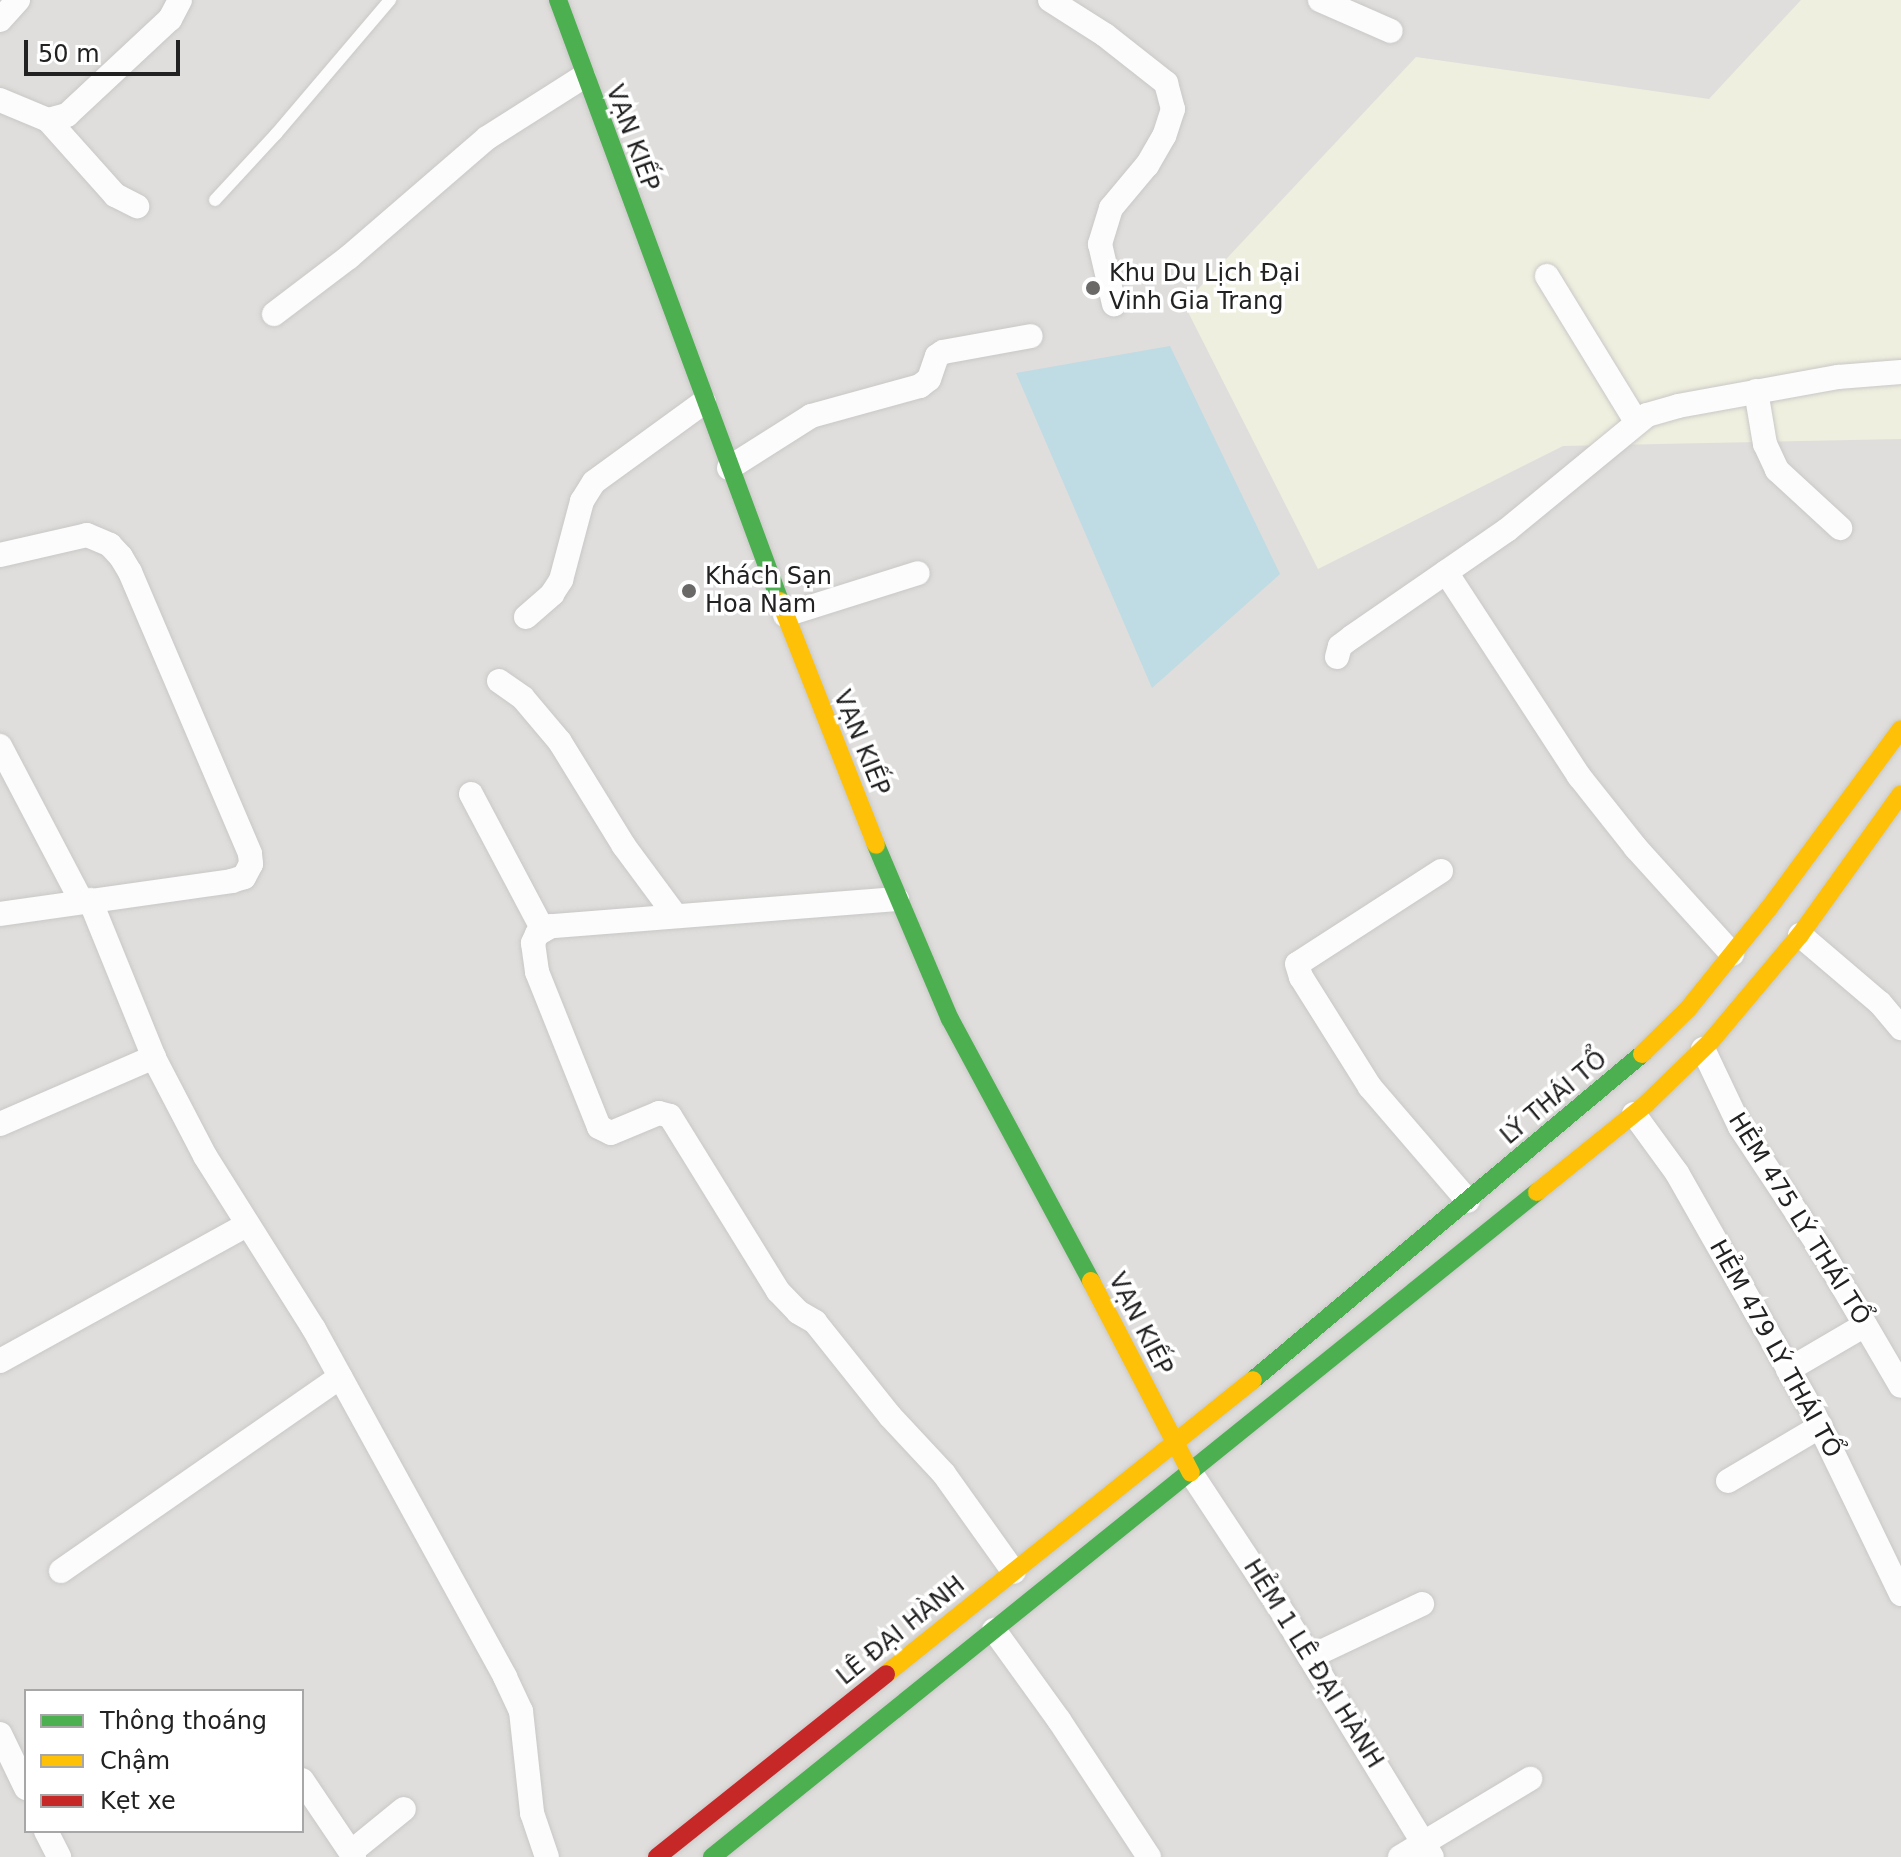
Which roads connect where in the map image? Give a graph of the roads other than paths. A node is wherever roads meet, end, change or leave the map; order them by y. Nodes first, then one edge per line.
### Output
1 (18, 0) edge
2 (180, 0) edge
3 (390, 0) edge
4 (558, 0) edge
5 (1050, 0) edge
6 (1320, 0) edge
7 (0, 20) edge
8 (1391, 31) dead end
9 (583, 77) junction
10 (0, 100) edge
11 (48, 120) junction
12 (215, 200) dead end
13 (137, 206) dead end
14 (1547, 276) dead end
15 (1114, 304) dead end
16 (274, 314) dead end
17 (1031, 336) dead end
18 (1901, 372) edge
19 (1756, 391) junction
20 (704, 402) junction
21 (1636, 421) junction
22 (729, 468) junction
23 (1840, 528) dead end
24 (0, 555) edge
25 (1446, 572) junction
26 (918, 573) dead end
27 (785, 615) junction
28 (526, 617) dead end
29 (1337, 657) dead end
30 (499, 681) dead end
31 (1901, 729) edge
32 (0, 746) edge
33 (471, 794) dead end
34 (1901, 794) edge
35 (1441, 871) dead end
36 (897, 899) junction
37 (85, 900) junction
38 (0, 914) edge
39 (675, 915) junction
40 (543, 930) junction
41 (1800, 935) junction
42 (1732, 954) junction
43 (1901, 1028) edge
44 (1703, 1049) junction
45 (154, 1057) junction
46 (1634, 1114) junction
47 (0, 1124) edge
48 (1468, 1201) junction
49 (246, 1225) junction
50 (1865, 1325) junction
51 (1892, 1350) edge
52 (0, 1361) edge
53 (1788, 1370) junction
54 (340, 1377) junction
55 (1901, 1386) edge
56 (1821, 1426) junction
57 (1175, 1443) junction
58 (1191, 1473) junction
59 (1728, 1481) dead end
60 (61, 1571) dead end
61 (1014, 1572) junction
62 (1901, 1594) edge
63 (1422, 1604) dead end
64 (994, 1630) junction
65 (1310, 1657) junction
66 (0, 1734) edge
67 (1530, 1779) dead end
68 (304, 1783) edge
69 (24, 1784) edge
70 (404, 1809) dead end
71 (47, 1833) edge
72 (1428, 1849) edge
73 (352, 1854) edge
74 (59, 1857) edge
75 (547, 1857) edge
76 (657, 1857) edge
77 (712, 1857) edge
78 (1149, 1857) edge
79 (1400, 1857) edge

1 - 7 street
2 - 11 street
3 - 12 lane
4 - 9 main road, VẠN KIẾP
5 - 15 street
6 - 8 street
9 - 16 street
9 - 20 main road, VẠN KIẾP
10 - 11 street
11 - 13 street
14 - 21 street
17 - 22 street
18 - 19 street
19 - 21 street
19 - 23 street
20 - 22 main road, VẠN KIẾP
20 - 28 street
21 - 25 street
22 - 27 main road, VẠN KIẾP
24 - 37 street
25 - 29 street
25 - 42 street
26 - 27 street
27 - 36 main road, VẠN KIẾP
30 - 39 street
31 - 42 main road, LÝ THÁI TỔ
32 - 37 street
33 - 40 street
34 - 41 main road
35 - 48 street
36 - 39 street
36 - 57 main road, VẠN KIẾP
37 - 38 street
37 - 45 street
39 - 40 street
40 - 61 street
41 - 43 street
41 - 44 main road
42 - 48 main road, LÝ THÁI TỔ
44 - 46 main road
44 - 50 street, HẺM 475 LÝ THÁI TỔ
45 - 47 street
45 - 49 street
46 - 53 street, HẺM 479 LÝ THÁI TỔ
46 - 58 main road
48 - 57 main road, LÝ THÁI TỔ
49 - 52 street
49 - 54 street
50 - 51 street, HẺM 475 LÝ THÁI TỔ
50 - 53 street
51 - 55 street, HẺM 475 LÝ THÁI TỔ
53 - 56 street, HẺM 479 LÝ THÁI TỔ
54 - 60 street
54 - 75 street
56 - 59 street
56 - 62 street, HẺM 479 LÝ THÁI TỔ
57 - 58 main road, VẠN KIẾP
57 - 61 main road, LÊ ĐẠI HÀNH
58 - 64 main road
58 - 65 street, HẺM 1 LÊ ĐẠI HÀNH
61 - 76 main road, LÊ ĐẠI HÀNH
63 - 65 street
64 - 77 main road
64 - 78 street
65 - 72 street, HẺM 1 LÊ ĐẠI HÀNH
66 - 69 street
67 - 72 street
68 - 73 street
70 - 73 street
71 - 74 street
72 - 79 street

